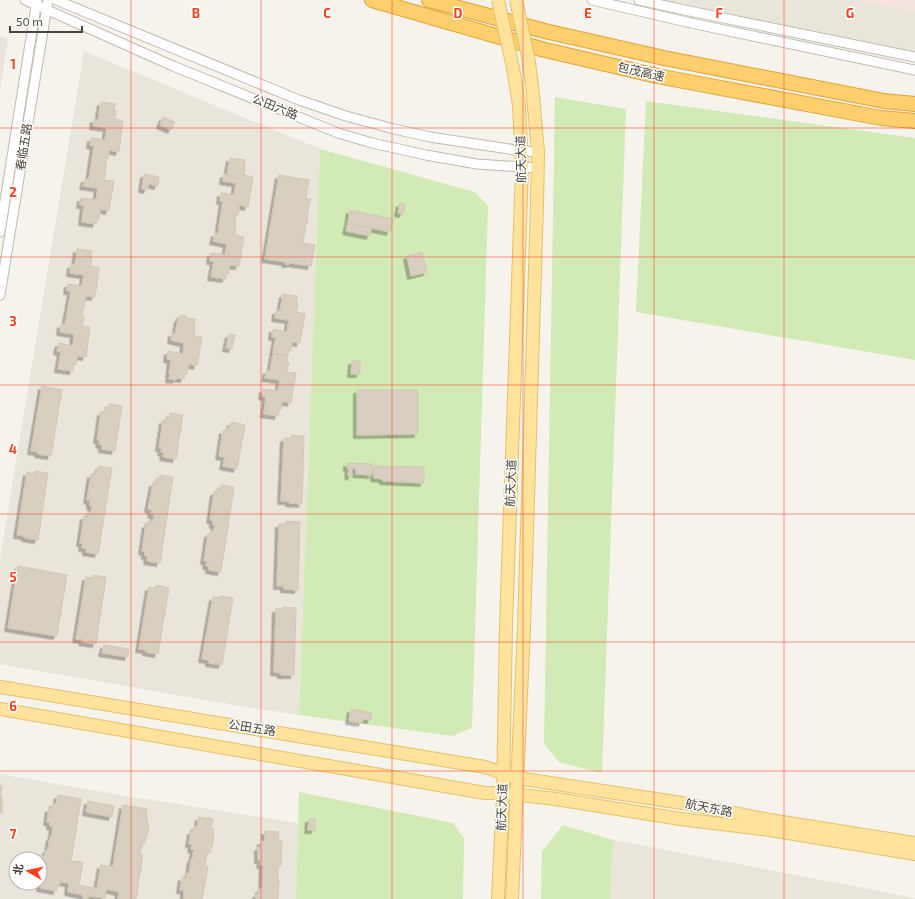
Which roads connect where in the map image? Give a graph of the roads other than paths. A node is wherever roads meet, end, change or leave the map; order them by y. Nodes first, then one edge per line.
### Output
1 (25, 0) edge
2 (48, 0) edge
3 (56, 0) edge
4 (372, 0) edge
5 (429, 0) edge
6 (498, 0) edge
7 (516, 0) edge
8 (592, 0) edge
9 (638, 0) edge
10 (37, 3) edge
11 (46, 10) junction
12 (915, 57) edge
13 (915, 70) edge
14 (915, 104) edge
15 (915, 121) edge
16 (522, 151) junction
17 (538, 152) junction
18 (522, 168) junction
19 (538, 168) junction
20 (0, 232) edge
21 (0, 295) edge
22 (0, 687) edge
23 (0, 710) edge
24 (503, 773) junction
25 (517, 778) junction
26 (503, 793) junction
27 (516, 795) junction
28 (915, 843) edge
29 (915, 854) edge
30 (498, 899) edge
31 (512, 899) edge

1 - 10 street, 公田六路
2 - 11 street, 春临五路
3 - 16 street, 公田六路
4 - 15 highway, 包茂高速
5 - 14 highway, 包茂高速
6 - 16 main road, 航天大道, bridge
7 - 17 main road, 航天大道, bridge
8 - 13 street
9 - 12 street
10 - 11 street, 公田六路
10 - 20 street, 春临五路
11 - 18 street, 公田六路
11 - 21 street, 春临五路
16 - 17 street, 公田六路
16 - 18 main road, 航天大道
17 - 19 main road, 航天大道
18 - 19 street, 公田六路
18 - 24 main road, 航天大道
19 - 25 main road, 航天大道
22 - 24 main road, 公田五路
23 - 26 main road, 公田五路
24 - 25 main road, 航天东路
24 - 26 main road, 航天大道
25 - 27 main road, 航天大道
25 - 28 main road, 航天东路
26 - 27 main road, 航天东路
26 - 30 main road, 航天大道
27 - 29 main road, 航天东路
27 - 31 main road, 航天大道

